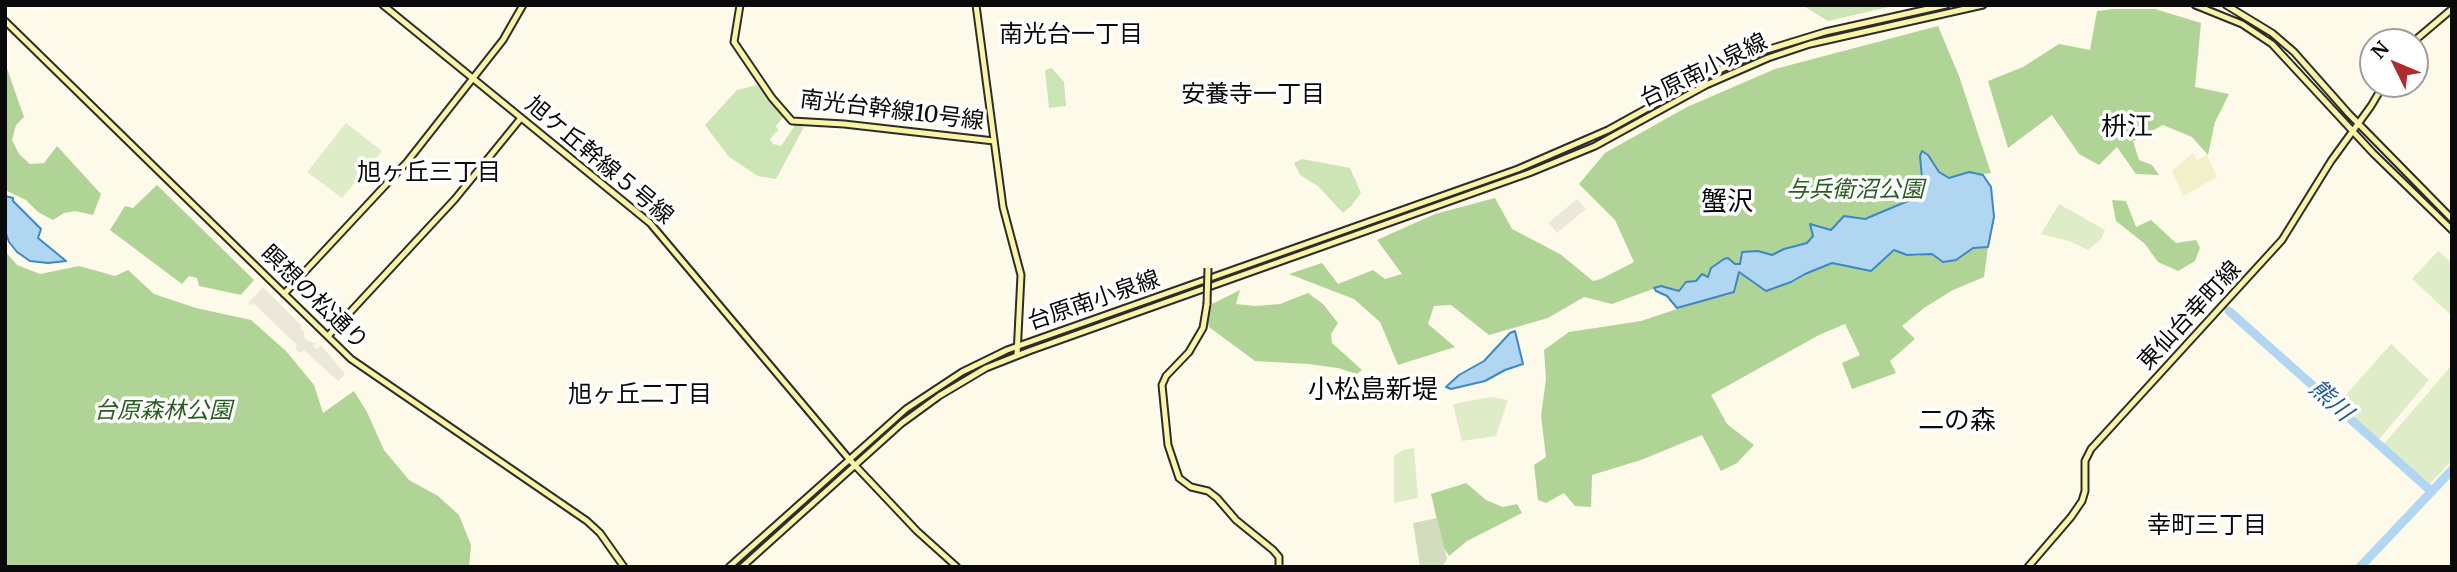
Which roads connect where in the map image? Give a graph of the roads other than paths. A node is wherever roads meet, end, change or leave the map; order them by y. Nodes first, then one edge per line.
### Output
1 (383, 5) edge
2 (523, 5) edge
3 (740, 5) edge
4 (976, 5) edge
5 (1983, 5) edge
6 (2195, 5) edge
7 (2226, 5) edge
8 (1943, 6) edge
9 (2233, 7) edge
10 (2452, 9) edge
11 (2231, 19) junction
12 (5, 21) edge
13 (2429, 28) edge
14 (473, 79) junction
15 (2375, 98) edge
16 (521, 118) junction
17 (2358, 124) junction
18 (2353, 132) junction
19 (994, 141) junction
20 (2452, 219) edge
21 (2451, 227) edge
22 (1208, 268) dead end
23 (284, 293) junction
24 (328, 336) junction
25 (1017, 346) junction
26 (1017, 355) junction
27 (918, 400) junction
28 (923, 407) junction
29 (849, 459) junction
30 (855, 465) junction
31 (624, 567) edge
32 (729, 567) edge
33 (743, 567) edge
34 (957, 567) edge
35 (1279, 567) edge
36 (2028, 567) edge

1 - 14 street, 旭ケ丘幹線５号線
2 - 14 street
3 - 19 street, 南光台幹線10号線
4 - 19 street
5 - 26 street, 台原南小泉線
6 - 11 street
7 - 9 street
8 - 25 street, 台原南小泉線
9 - 11 street
9 - 17 street
10 - 13 street
11 - 18 street
12 - 23 street, 瞑想の松通り
14 - 16 street, 旭ケ丘幹線５号線
14 - 23 street
15 - 17 street, 東仙台幸町線
16 - 24 street
16 - 29 street, 旭ケ丘幹線５号線
17 - 18 street, 東仙台幸町線
17 - 20 street
18 - 21 street
18 - 36 street, 東仙台幸町線
19 - 25 street
22 - 35 street, bridge
23 - 24 street, 瞑想の松通り
24 - 31 street, 瞑想の松通り
25 - 26 street
25 - 27 street, 台原南小泉線
26 - 28 street, 台原南小泉線
27 - 28 street
27 - 29 street, 台原南小泉線
28 - 30 street, 台原南小泉線
29 - 30 street, 旭ケ丘幹線５号線
29 - 32 street, 台原南小泉線
30 - 33 street, 台原南小泉線
30 - 34 street, 旭ケ丘幹線５号線

